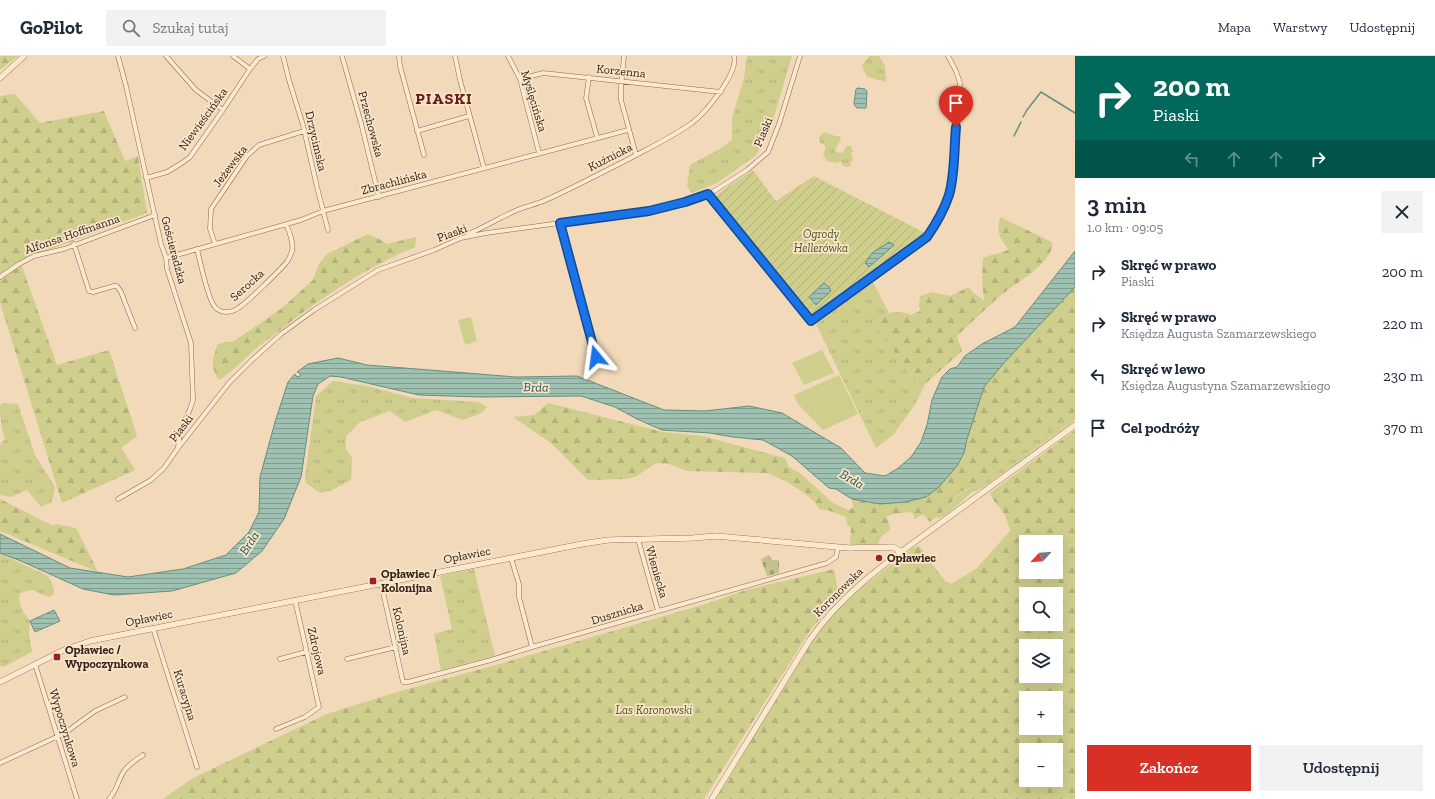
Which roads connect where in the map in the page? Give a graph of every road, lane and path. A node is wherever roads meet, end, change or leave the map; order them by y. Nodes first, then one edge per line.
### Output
1 (24, 56) edge
2 (118, 56) edge
3 (166, 56) edge
4 (233, 56) edge
5 (264, 56) edge
6 (283, 56) edge
7 (342, 56) edge
8 (399, 56) edge
9 (455, 56) edge
10 (508, 56) edge
11 (624, 56) edge
12 (734, 56) edge
13 (800, 56) edge
14 (948, 56) edge
15 (250, 69) junction
16 (589, 77) junction
17 (0, 78) edge
18 (520, 79) junction
19 (621, 81) junction
20 (721, 92) junction
21 (223, 110) junction
22 (470, 116) junction
23 (628, 130) junction
24 (304, 131) junction
25 (417, 131) junction
26 (597, 137) junction
27 (539, 153) junction
28 (424, 155) dead end
29 (636, 155) junction
30 (484, 168) junction
31 (146, 178) junction
32 (708, 194) junction
33 (379, 197) junction
34 (323, 211) junction
35 (155, 215) junction
36 (560, 223) junction
37 (286, 224) junction
38 (328, 230) dead end
39 (461, 238) junction
40 (74, 244) junction
41 (215, 244) junction
42 (197, 249) junction
43 (166, 258) junction
44 (0, 277) edge
45 (135, 328) dead end
46 (596, 357) dead end
47 (1075, 425) edge
48 (178, 448) junction
49 (118, 499) dead end
50 (638, 539) junction
51 (838, 548) junction
52 (902, 552) junction
53 (511, 558) junction
54 (381, 583) junction
55 (295, 600) junction
56 (658, 611) junction
57 (153, 628) junction
58 (396, 647) junction
59 (532, 647) junction
60 (306, 652) junction
61 (280, 659) dead end
62 (347, 659) dead end
63 (35, 664) junction
64 (0, 682) edge
65 (403, 682) joint
66 (125, 697) dead end
67 (276, 729) dead end
68 (58, 736) junction
69 (143, 755) dead end
70 (0, 763) edge
71 (197, 767) dead end
72 (77, 799) edge
73 (109, 799) edge
74 (712, 799) edge

1 - 17 street
2 - 31 street, Gościeradzka
3 - 21 street
4 - 15 street
5 - 15 street, Niewieścińska
6 - 24 street, Drzycimska
7 - 33 street, Przechowska
8 - 25 street
9 - 22 street
10 - 18 street, Myślęcińska
11 - 19 street
12 - 20 street, Kuźnicka
13 - 32 street, Piaski
14 - 32 street
15 - 21 street, Niewieścińska
16 - 18 street, Korzenna
16 - 19 street, Korzenna
16 - 26 street
18 - 27 street, Myślęcińska
19 - 20 street, Korzenna
19 - 23 street
20 - 29 street, Kuźnicka
21 - 31 street, Niewieścińska
22 - 25 street
22 - 30 street
23 - 26 street, Zbrachlińska
23 - 29 street
24 - 34 street, Drzycimska
24 - 41 street, Jeżewska
25 - 28 street
26 - 27 street, Zbrachlińska
27 - 30 street, Zbrachlińska
29 - 39 street, Kuźnicka
30 - 33 street, Zbrachlińska
31 - 35 street, Gościeradzka
32 - 36 street, Piaski
33 - 34 street, Zbrachlińska
34 - 37 street, Zbrachlińska
34 - 38 street, Drzycimska
35 - 40 street, Alfonsa Hoffmanna
35 - 43 street, Gościeradzka
36 - 39 street, Piaski
36 - 46 street
37 - 41 street, Zbrachlińska
37 - 42 street, Serocka
39 - 48 street, Piaski
40 - 44 street, Alfonsa Hoffmanna
40 - 45 street
41 - 42 street, Zbrachlińska
42 - 43 street, Zbrachlińska
43 - 48 street, Gościeradzka
47 - 52 street, Koronowska
48 - 49 street, Piaski
50 - 51 street, Opławiec
50 - 53 street, Opławiec
50 - 56 street, Wieniecka
51 - 52 street, Opławiec
51 - 56 street, Dusznicka
52 - 74 street, Koronowska
53 - 54 street, Opławiec
53 - 59 street
54 - 55 street, Opławiec
54 - 58 street, Kolonijna
55 - 57 street, Opławiec
55 - 60 street, Zdrojowa
56 - 59 street, Dusznicka
57 - 63 street, Opławiec
57 - 71 street, Kuracyjna
58 - 62 street
58 - 65 street, Kolonijna
59 - 65 street, Dusznicka
60 - 61 street
60 - 67 street, Zdrojowa
63 - 64 street, Opławiec
63 - 68 street, Wypoczynkowa
66 - 68 street
68 - 70 street
68 - 72 street, Wypoczynkowa
69 - 73 street

